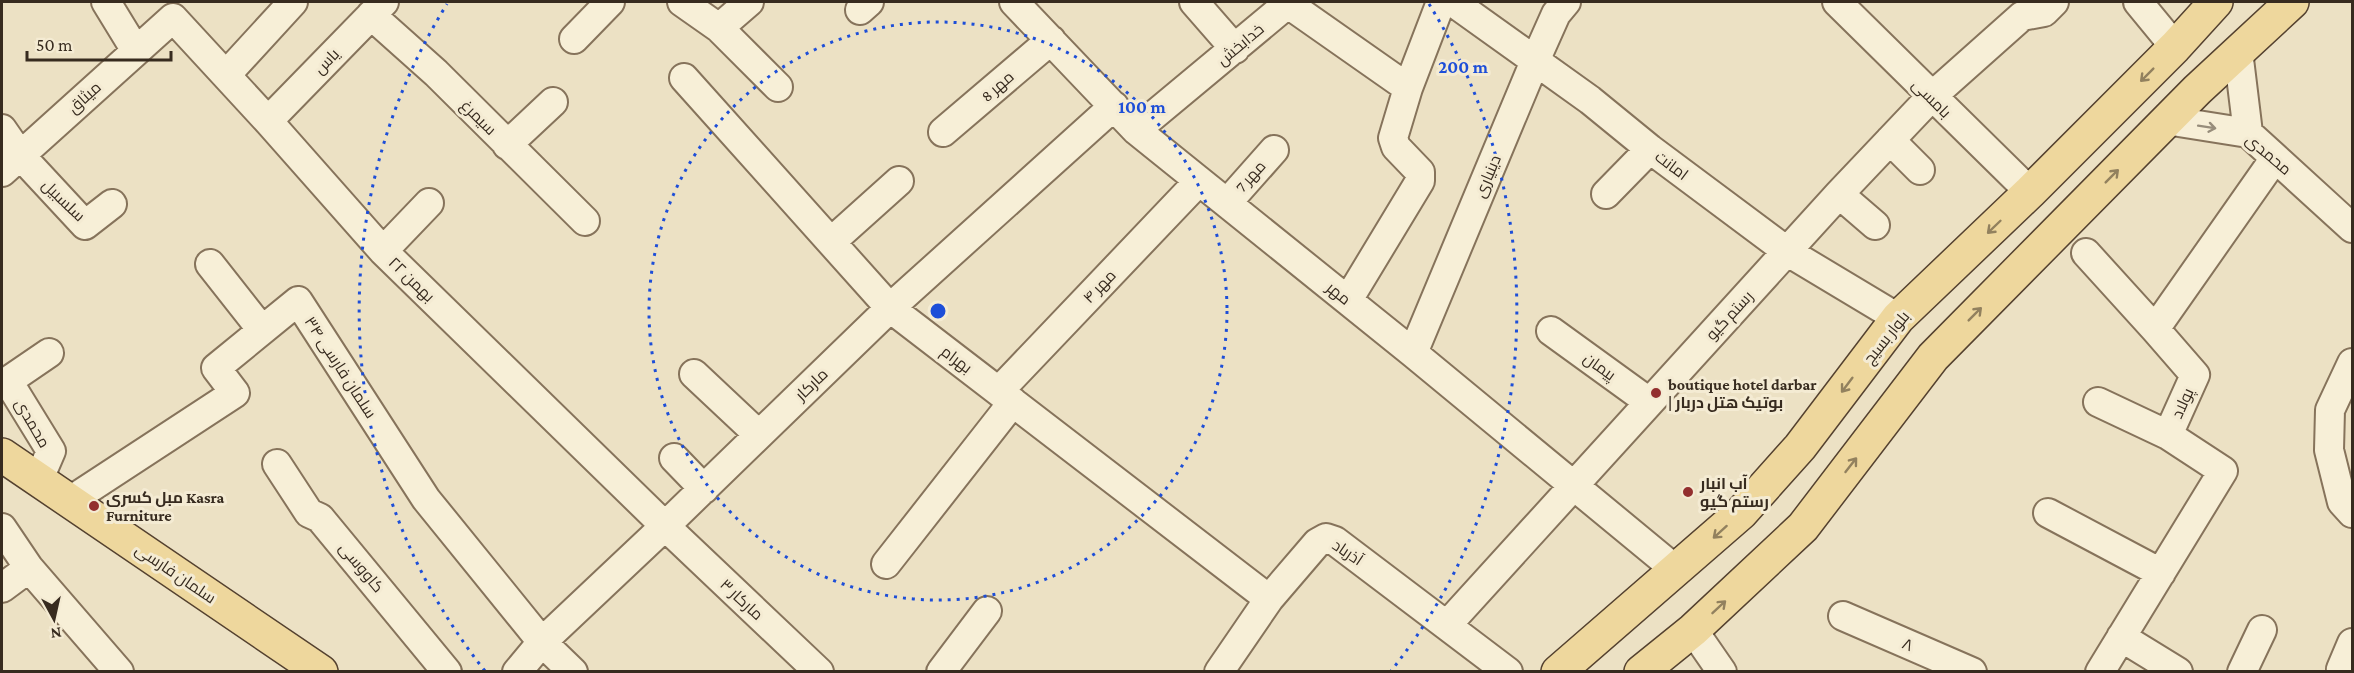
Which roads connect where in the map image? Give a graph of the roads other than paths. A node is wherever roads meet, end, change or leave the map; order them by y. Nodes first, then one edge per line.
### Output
1 (106, 2) edge
2 (293, 2) edge
3 (610, 2) edge
4 (682, 2) edge
5 (749, 2) edge
6 (1016, 2) edge
7 (1194, 2) edge
8 (1441, 2) edge
9 (1453, 2) edge
10 (1566, 2) edge
11 (1837, 2) edge
12 (2054, 2) edge
13 (2138, 2) edge
14 (2216, 2) edge
15 (2292, 2) edge
16 (378, 8) edge
17 (2017, 9) edge
18 (173, 18) joint
19 (718, 28) junction
20 (574, 39) dead end
21 (1051, 40) junction
22 (2175, 47) junction
23 (1235, 49) junction
24 (136, 51) junction
25 (2238, 51) junction
26 (1535, 61) junction
27 (225, 75) junction
28 (684, 78) dead end
29 (778, 87) dead end
30 (1408, 88) junction
31 (1931, 97) junction
32 (553, 102) dead end
33 (1113, 106) junction
34 (2166, 120) junction
35 (268, 121) junction
36 (2, 129) edge
37 (1136, 130) junction
38 (943, 132) dead end
39 (2248, 133) junction
40 (1890, 140) junction
41 (507, 145) junction
42 (1650, 149) junction
43 (1274, 150) dead end
44 (2275, 158) junction
45 (11, 163) edge
46 (1920, 170) dead end
47 (899, 181) dead end
48 (1199, 181) junction
49 (2030, 192) junction
50 (1606, 194) dead end
51 (1839, 194) junction
52 (429, 203) dead end
53 (1227, 203) junction
54 (112, 204) dead end
55 (585, 222) dead end
56 (1875, 225) dead end
57 (2352, 228) edge
58 (831, 242) junction
59 (383, 251) junction
60 (1788, 252) junction
61 (2086, 253) dead end
62 (210, 264) dead end
63 (1348, 300) junction
64 (890, 308) junction
65 (1898, 318) junction
66 (2155, 329) junction
67 (262, 330) junction
68 (1551, 331) dead end
69 (50, 353) dead end
70 (1413, 353) junction
71 (2352, 363) edge
72 (694, 374) dead end
73 (1006, 397) junction
74 (1648, 402) junction
75 (2098, 402) dead end
76 (759, 435) junction
77 (2168, 435) junction
78 (2, 455) edge
79 (674, 458) dead end
80 (277, 464) dead end
81 (39, 479) junction
82 (1572, 486) junction
83 (704, 489) junction
84 (70, 501) junction
85 (2048, 513) dead end
86 (2352, 513) edge
87 (665, 526) junction
88 (2, 528) edge
89 (886, 564) dead end
90 (29, 568) junction
91 (1676, 570) junction
92 (2161, 573) junction
93 (2, 588) edge
94 (1269, 599) junction
95 (987, 610) dead end
96 (1843, 616) dead end
97 (1447, 625) junction
98 (1694, 630) junction
99 (2262, 630) dead end
100 (2121, 637) junction
101 (542, 642) junction
102 (2352, 643) edge
103 (118, 672) edge
104 (321, 672) edge
105 (447, 672) edge
106 (517, 672) edge
107 (573, 672) edge
108 (819, 672) edge
109 (941, 672) edge
110 (1219, 672) edge
111 (1508, 672) edge
112 (1558, 672) edge
113 (1641, 672) edge
114 (1722, 672) edge
115 (1972, 672) edge
116 (2100, 672) edge
117 (2178, 672) edge
118 (2242, 672) edge
119 (2344, 672) edge

1 - 24 street
2 - 27 street
3 - 20 street
4 - 19 street
5 - 19 street
6 - 21 street, مهر
7 - 23 street
8 - 30 street
9 - 26 street, امانت
10 - 26 street, دینیاری
11 - 31 street, بامسی
12 - 17 street
13 - 22 street
14 - 22 main road, بلوار بسیج
15 - 25 main road
16 - 35 street, یاس
16 - 41 street, سیمرغ
17 - 31 street, رستم گیو
18 - 24 street, میثاق
18 - 27 street, ۲۲ بهمن
19 - 29 street
21 - 33 street, مهر
21 - 38 street, مهر 8
22 -> 49 main road, بلوار بسیج
23 - 30 street, خدابخش
23 - 37 street, خدابخش
24 - 45 street, میثاق
25 - 34 main road
25 - 39 street
26 - 42 street, امانت
26 - 70 street, دینیاری
27 - 35 street, ۲۲ بهمن
28 - 58 street, بهرام
30 - 63 street
31 - 40 street, رستم گیو
31 - 49 street, بامسی
32 - 41 street
33 - 37 street, مهر
33 - 64 street, مارکار
34 -> 39 street, محمدی
98 -> 34 main road
35 - 59 street, ۲۲ بهمن
36 - 45 street
37 - 48 street, مهر
39 - 44 street, محمدی
40 - 46 street
40 - 51 street, رستم گیو
41 - 55 street, سیمرغ
42 - 50 street
42 - 60 street, امانت
43 - 53 street, مهر 7
44 - 57 street, محمدی
44 - 66 street
45 - 54 street, سلسبیل
47 - 58 street
48 - 53 street, مهر
48 - 73 street, مهر ۴
49 -> 65 main road, بلوار بسیج
51 - 56 street
51 - 60 street, رستم گیو
52 - 59 street
53 - 63 street, مهر
58 - 64 street, بهرام
59 - 87 street, ۲۲ بهمن
60 - 65 street, امانت
60 - 74 street, رستم گیو
61 - 66 street
62 - 67 street
63 - 70 street, مهر
64 - 73 street, بهرام
64 - 76 street, مارکار
65 -> 91 main road, بلوار بسیج
66 - 77 street, پولاد
67 - 84 street, سلمان فارسی ۳۴
67 - 101 street, سلمان فارسی ۳۴
68 - 74 street, پیمان
69 - 81 street, محمدی
70 - 82 street, مهر
71 - 86 street
72 - 76 street
73 - 89 street, مهر ۴
73 - 94 street, بهرام
74 - 82 street, رستم گیو
75 - 77 street
76 - 83 street, مارکار
77 - 92 street, پولاد
78 - 81 main road, سلمان فارسی
79 - 83 street
80 - 105 street, کاووسی
81 - 84 main road, سلمان فارسی
82 - 91 street, مهر
82 - 97 street, رستم گیو
83 - 87 street, مارکار
84 - 104 main road, سلمان فارسی
85 - 92 street
87 - 101 street, مارکار
87 - 108 street, مارکار ۳
88 - 90 street
90 - 93 street
90 - 103 street
91 - 112 main road, بلوار بسیج
92 - 100 street, پولاد
94 - 97 street, آذرباد
94 - 110 street, آذرباد
95 - 109 street
96 - 115 street, ۸
97 - 111 street, آذرباد
98 - 113 main road
98 - 114 street
99 - 118 street
100 - 116 street, پولاد
100 - 117 street
101 - 106 street, مارکار
101 - 107 street
102 - 119 street

